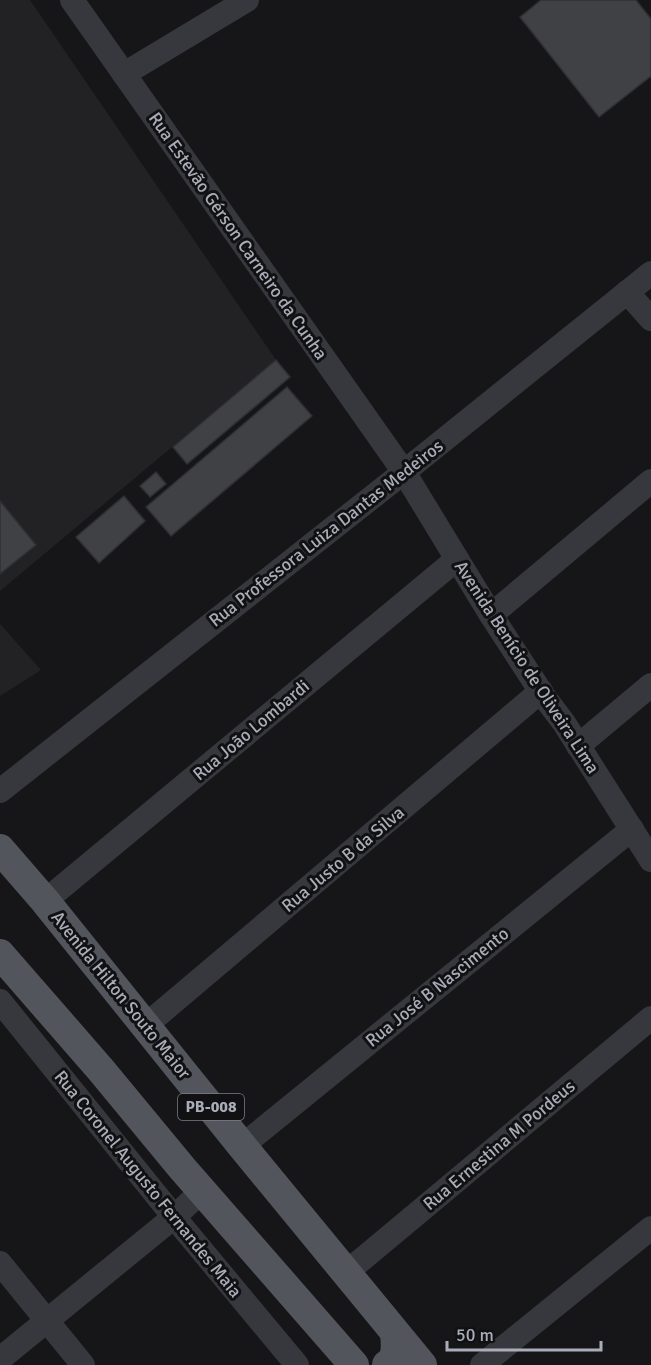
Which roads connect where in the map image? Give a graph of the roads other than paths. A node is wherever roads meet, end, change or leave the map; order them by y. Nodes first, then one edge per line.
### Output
1 (72, 0) edge
2 (247, 0) edge
3 (124, 74) junction
4 (651, 273) edge
5 (627, 292) junction
6 (651, 319) edge
7 (404, 472) junction
8 (651, 481) edge
9 (457, 559) junction
10 (491, 615) junction
11 (651, 685) edge
12 (541, 692) junction
13 (578, 746) junction
14 (0, 791) edge
15 (632, 829) junction
16 (0, 849) edge
17 (651, 860) edge
18 (45, 901) junction
19 (0, 954) edge
20 (0, 1001) edge
21 (651, 1018) edge
22 (145, 1026) junction
23 (242, 1146) junction
24 (202, 1191) junction
25 (174, 1217) junction
26 (651, 1228) edge
27 (0, 1263) edge
28 (347, 1272) junction
29 (46, 1320) junction
30 (395, 1333) junction
31 (0, 1359) edge
32 (83, 1365) edge
33 (297, 1365) edge
34 (354, 1365) edge
35 (387, 1365) edge
36 (422, 1365) edge
37 (482, 1365) edge

1 - 3 street, Rua Estevão Gérson Carneiro da Cunha
2 - 3 street
3 - 7 street, Rua Estevão Gérson Carneiro da Cunha
4 - 5 street, Rua Professora Luiza Dantas Medeiros
5 - 6 street
5 - 7 street, Rua Professora Luiza Dantas Medeiros
7 - 9 street, Avenida Benício de Oliveira Lima
7 - 14 street, Rua Professora Luiza Dantas Medeiros
8 - 10 street
9 - 10 street, Avenida Benício de Oliveira Lima
9 - 18 street, Rua João Lombardi
10 - 12 street, Avenida Benício de Oliveira Lima
11 - 13 street
12 - 13 street, Avenida Benício de Oliveira Lima
12 - 22 street, Rua Justo B da Silva
13 - 15 street, Avenida Benício de Oliveira Lima
15 - 17 street, Avenida Benício de Oliveira Lima
15 - 23 street, Rua José B Nascimento
16 - 18 main road, Avenida Hilton Souto Maior / PB-008
18 - 22 main road, Avenida Hilton Souto Maior / PB-008
19 - 24 main road
20 - 25 street, Rua Coronel Augusto Fernandes Maia
21 - 28 street, Rua Ernestina M Pordeus
22 - 23 main road, Avenida Hilton Souto Maior / PB-008
23 - 28 main road, Avenida Hilton Souto Maior / PB-008
24 - 25 street
24 - 34 main road
25 - 29 street
25 - 33 street, Rua Coronel Augusto Fernandes Maia
26 - 37 street
27 - 29 street
28 - 30 main road, Avenida Hilton Souto Maior / PB-008
29 - 31 street
29 - 32 street
30 - 35 main road
30 - 36 main road, Avenida Hilton Souto Maior / PB-008

